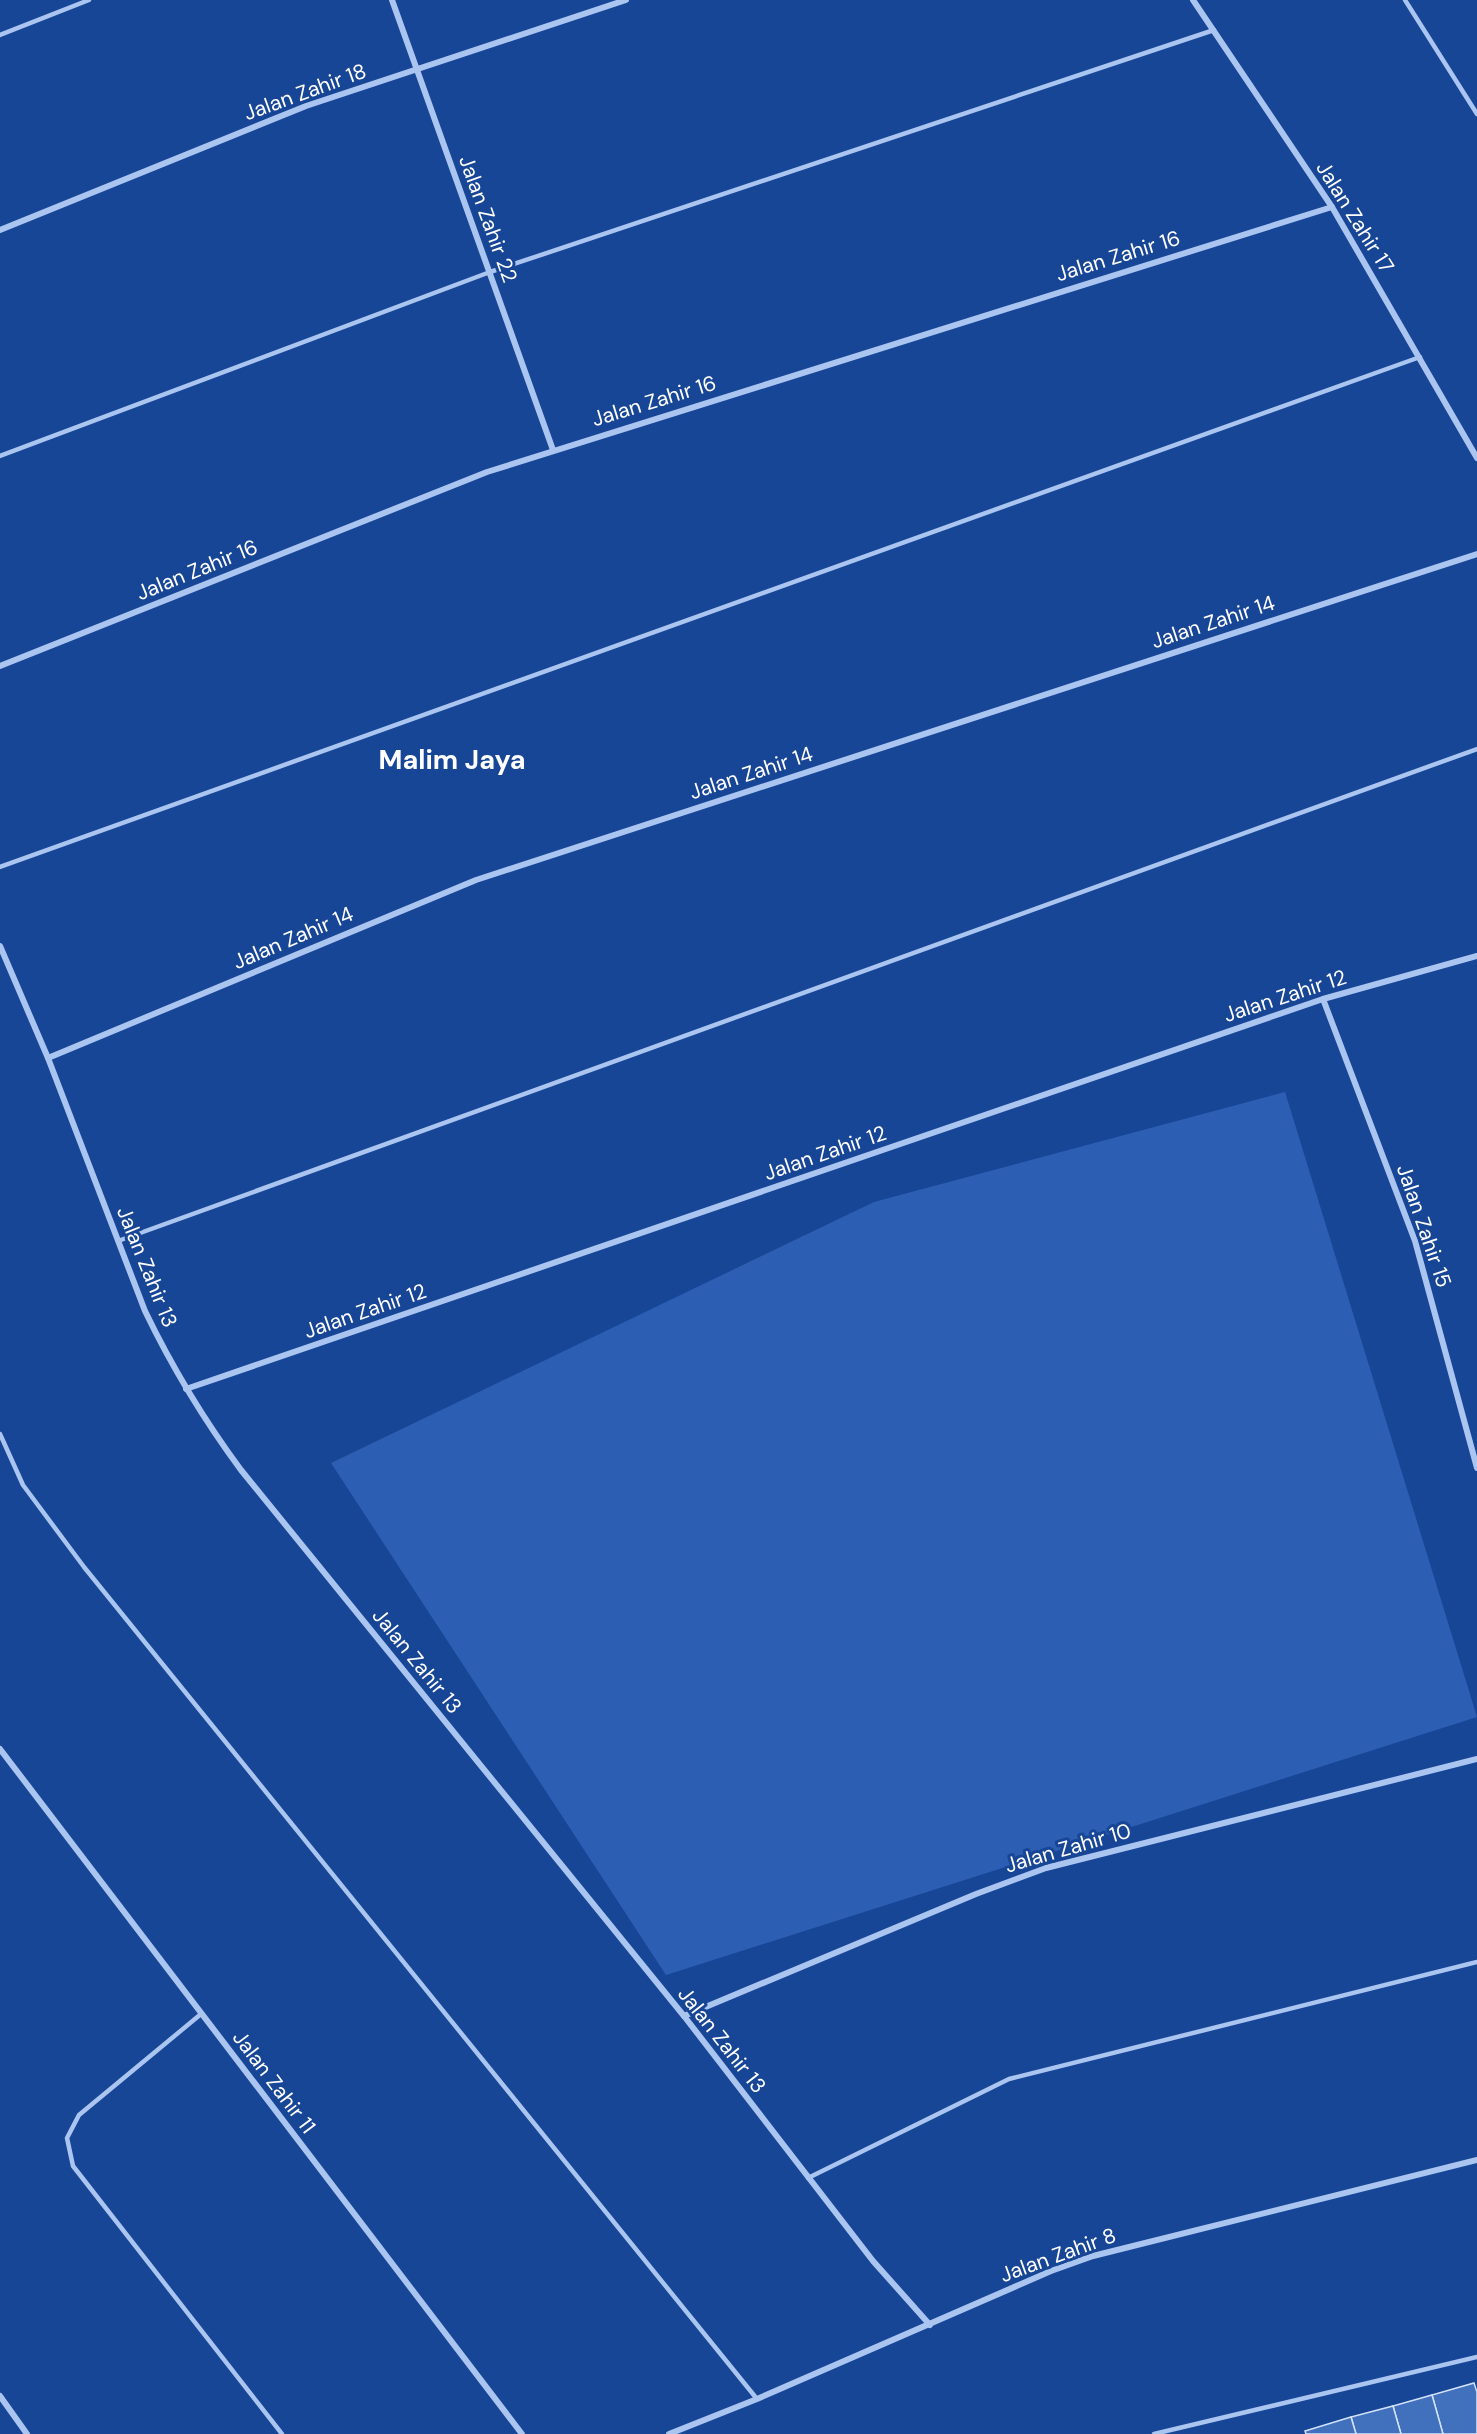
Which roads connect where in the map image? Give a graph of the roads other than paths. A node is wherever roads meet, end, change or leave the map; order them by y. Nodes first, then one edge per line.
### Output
1 (90, 0) edge
2 (392, 0) edge
3 (626, 0) edge
4 (1192, 0) edge
5 (1405, 0) edge
6 (1214, 30) junction
7 (0, 35) edge
8 (417, 69) junction
9 (1477, 114) edge
10 (1332, 207) junction
11 (0, 230) edge
12 (490, 272) junction
13 (1420, 357) junction
14 (553, 450) junction
15 (0, 456) edge
16 (1477, 458) edge
17 (1477, 554) edge
18 (0, 666) edge
19 (1477, 749) edge
20 (0, 867) edge
21 (0, 946) edge
22 (1477, 956) edge
23 (1323, 999) junction
24 (48, 1058) junction
25 (118, 1241) junction
26 (186, 1389) junction
27 (0, 1434) edge
28 (1477, 1468) edge
29 (0, 1749) edge
30 (1477, 1760) edge
31 (1477, 1962) edge
32 (201, 2014) junction
33 (684, 2016) junction
34 (1477, 2160) edge
35 (808, 2178) junction
36 (930, 2325) junction
37 (1477, 2357) edge
38 (0, 2396) edge
39 (757, 2399) junction
40 (27, 2434) edge
41 (282, 2434) edge
42 (522, 2434) edge
43 (669, 2434) edge
44 (1154, 2434) edge

1 - 7 lane
2 - 8 street, Jalan Zahir 22
3 - 8 street, Jalan Zahir 18
4 - 6 street, Jalan Zahir 17
5 - 9 lane
6 - 10 street, Jalan Zahir 17
6 - 12 lane
8 - 11 street, Jalan Zahir 18
8 - 12 street, Jalan Zahir 22
10 - 13 street, Jalan Zahir 17
10 - 14 street, Jalan Zahir 16
12 - 14 street, Jalan Zahir 22
12 - 15 lane
13 - 16 street, Jalan Zahir 17
13 - 20 lane
14 - 18 street, Jalan Zahir 16
17 - 24 street, Jalan Zahir 14
19 - 25 lane
21 - 24 street, Jalan Zahir 13
22 - 23 street, Jalan Zahir 12
23 - 26 street, Jalan Zahir 12
23 - 28 street, Jalan Zahir 15
24 - 25 street, Jalan Zahir 13
25 - 26 street, Jalan Zahir 13
26 - 33 street, Jalan Zahir 13
27 - 39 lane
29 - 32 street, Jalan Zahir 11
30 - 33 street, Jalan Zahir 10
31 - 35 lane
32 - 41 lane
32 - 42 street, Jalan Zahir 11
33 - 35 street, Jalan Zahir 13
34 - 36 street, Jalan Zahir 8
35 - 36 street, Jalan Zahir 13
36 - 39 street, Jalan Zahir 8
37 - 44 lane
38 - 40 street
39 - 43 street, Jalan Zahir 8

